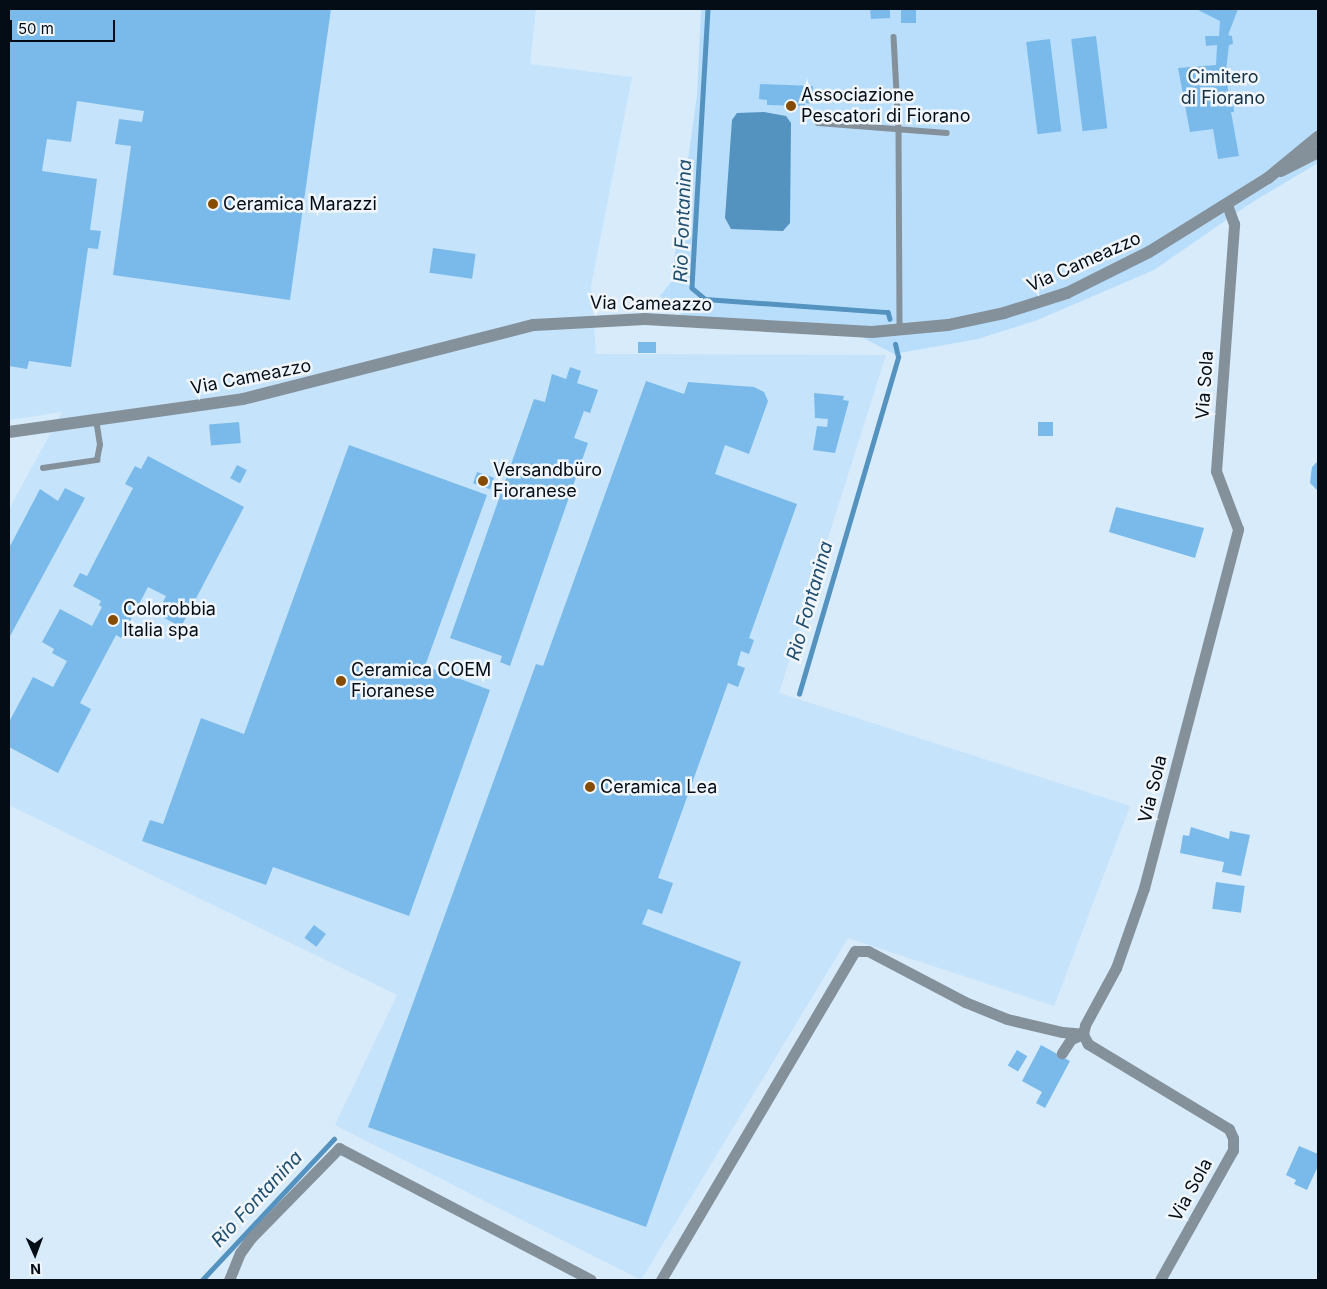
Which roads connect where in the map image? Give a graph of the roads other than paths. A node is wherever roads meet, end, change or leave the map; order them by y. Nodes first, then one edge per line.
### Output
1 (894, 37) dead end
2 (818, 123) dead end
3 (899, 130) junction
4 (947, 134) dead end
5 (1318, 137) edge
6 (1318, 152) edge
7 (1268, 178) junction
8 (1227, 205) junction
9 (900, 331) junction
10 (96, 420) junction
11 (9, 432) edge
12 (43, 468) dead end
13 (1083, 1034) junction
14 (1062, 1053) dead end
15 (229, 1280) edge
16 (591, 1280) edge
17 (662, 1280) edge
18 (1160, 1280) edge

1 - 3 lane
2 - 3 lane
3 - 4 lane
3 - 9 lane
5 - 7 street, Via Cameazzo
6 - 7 street, Via Cameazzo
7 - 8 street, Via Cameazzo
8 - 9 street, Via Cameazzo
8 - 13 street, Via Sola
9 - 10 street, Via Cameazzo
10 - 11 street, Via Cameazzo
10 - 12 lane
13 - 14 street
13 - 17 street
13 - 18 street, Via Sola
15 - 16 street

